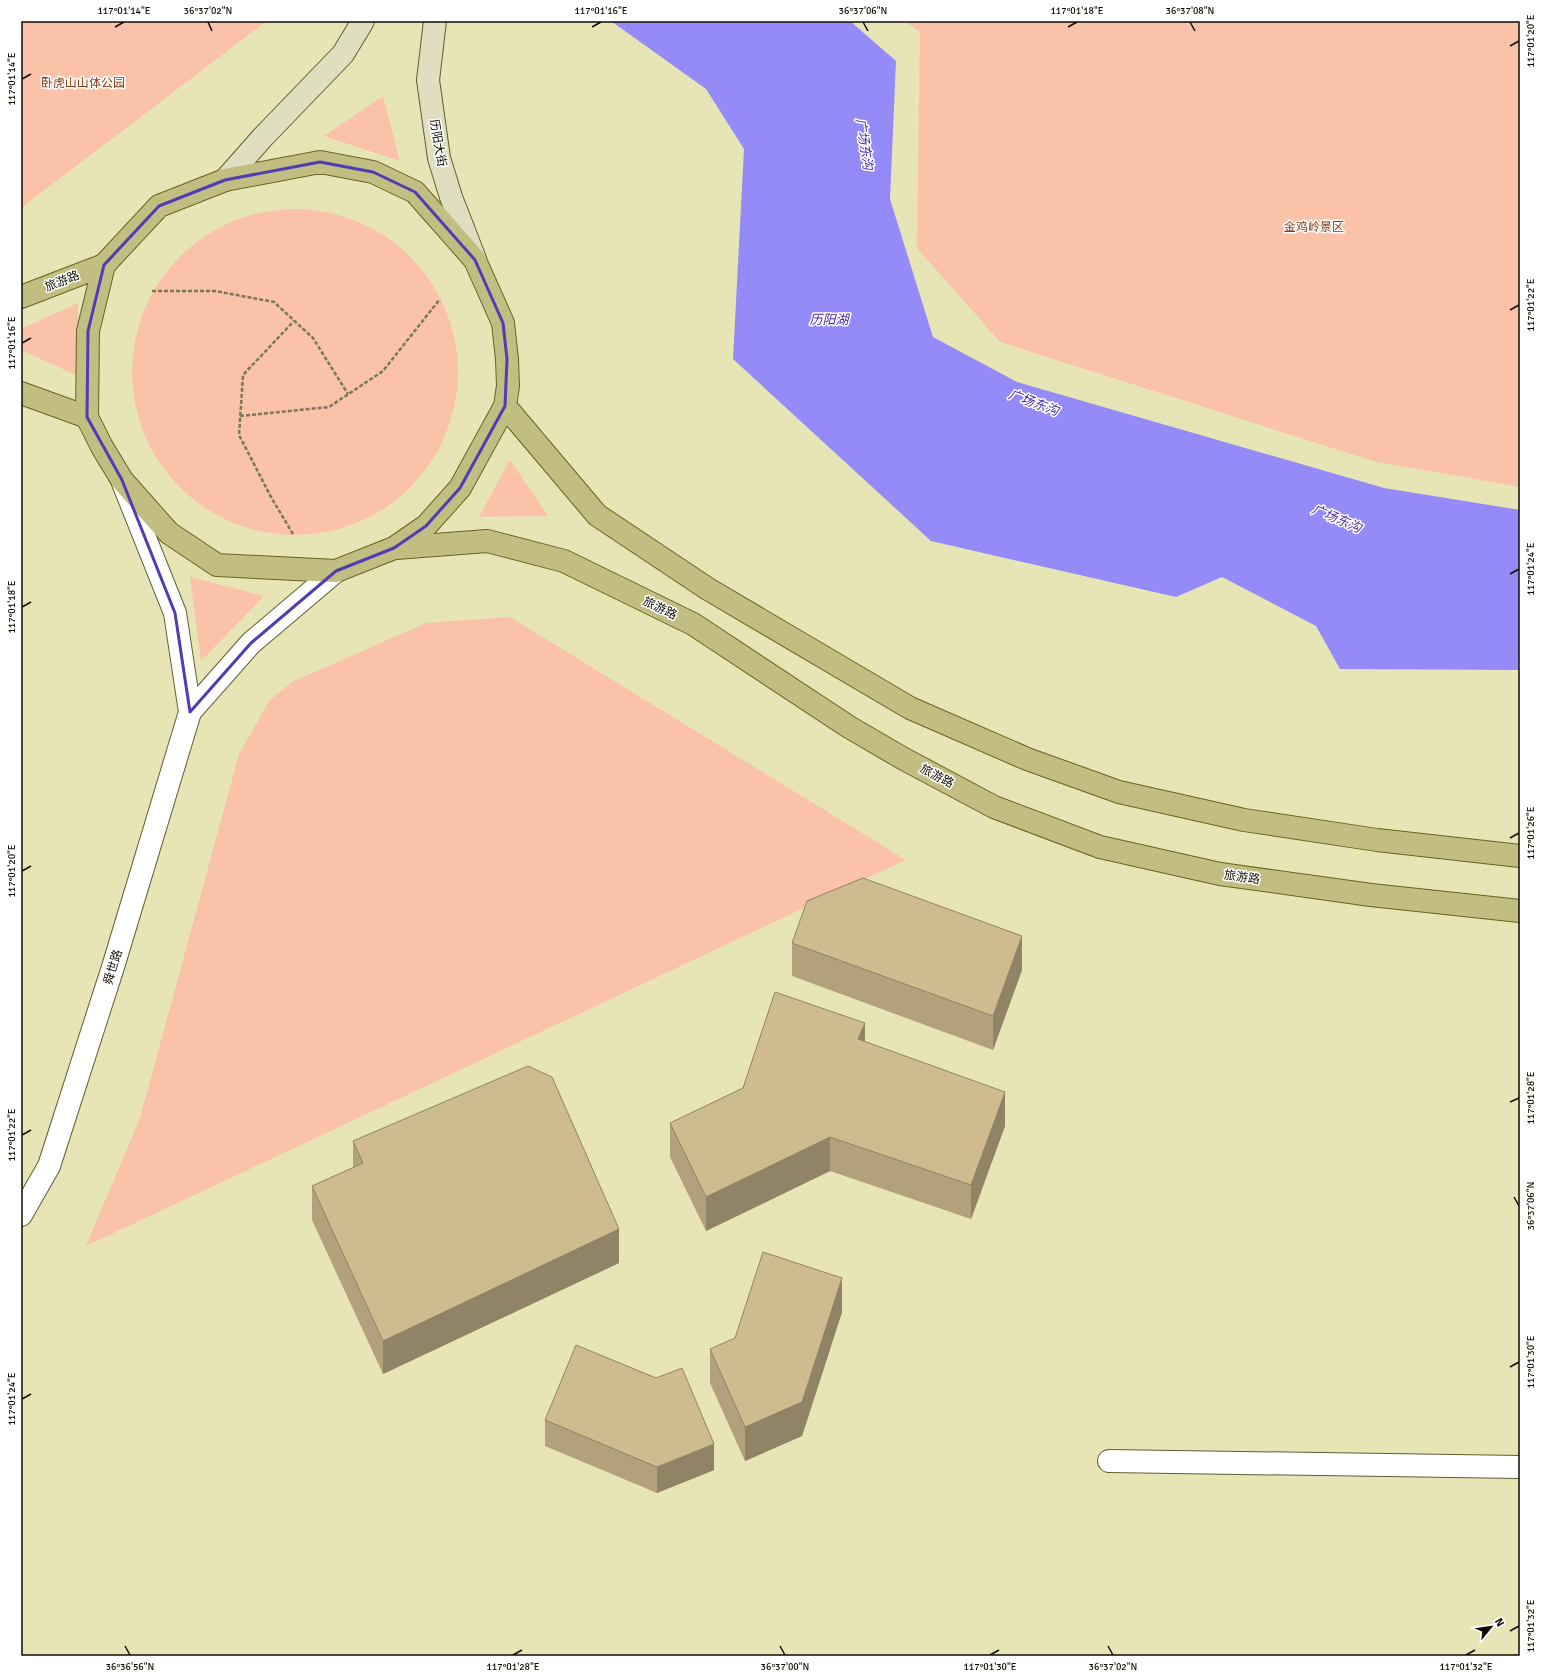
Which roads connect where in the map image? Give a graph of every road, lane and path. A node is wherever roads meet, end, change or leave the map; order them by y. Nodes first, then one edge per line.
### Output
1 (363, 21) edge
2 (435, 21) edge
3 (225, 180) junction
4 (475, 260) junction
5 (104, 265) junction
6 (152, 291) dead end
7 (21, 297) edge
8 (440, 299) dead end
9 (294, 321) junction
10 (21, 393) edge
11 (348, 394) junction
12 (505, 406) junction
13 (240, 416) junction
14 (87, 417) junction
15 (122, 480) junction
16 (293, 534) dead end
17 (394, 548) junction
18 (336, 571) junction
19 (190, 712) junction
20 (1520, 856) edge
21 (1520, 911) edge
22 (21, 1215) edge
23 (1109, 1461) dead end
24 (1520, 1466) edge

1 - 3 main road
2 - 4 main road, 历阳大街
3 - 4 main road
3 - 5 main road
4 - 12 main road
5 - 7 main road, 旅游路
5 - 14 main road
6 - 9 path
8 - 11 path
9 - 11 path
9 - 13 path
10 - 14 main road
11 - 13 path
12 - 17 main road
12 - 20 main road
13 - 16 path
14 - 15 main road
15 - 18 main road
15 - 19 street
17 - 18 main road
17 - 21 main road, 旅游路
18 - 19 street
19 - 22 street, 舜世路
23 - 24 street

